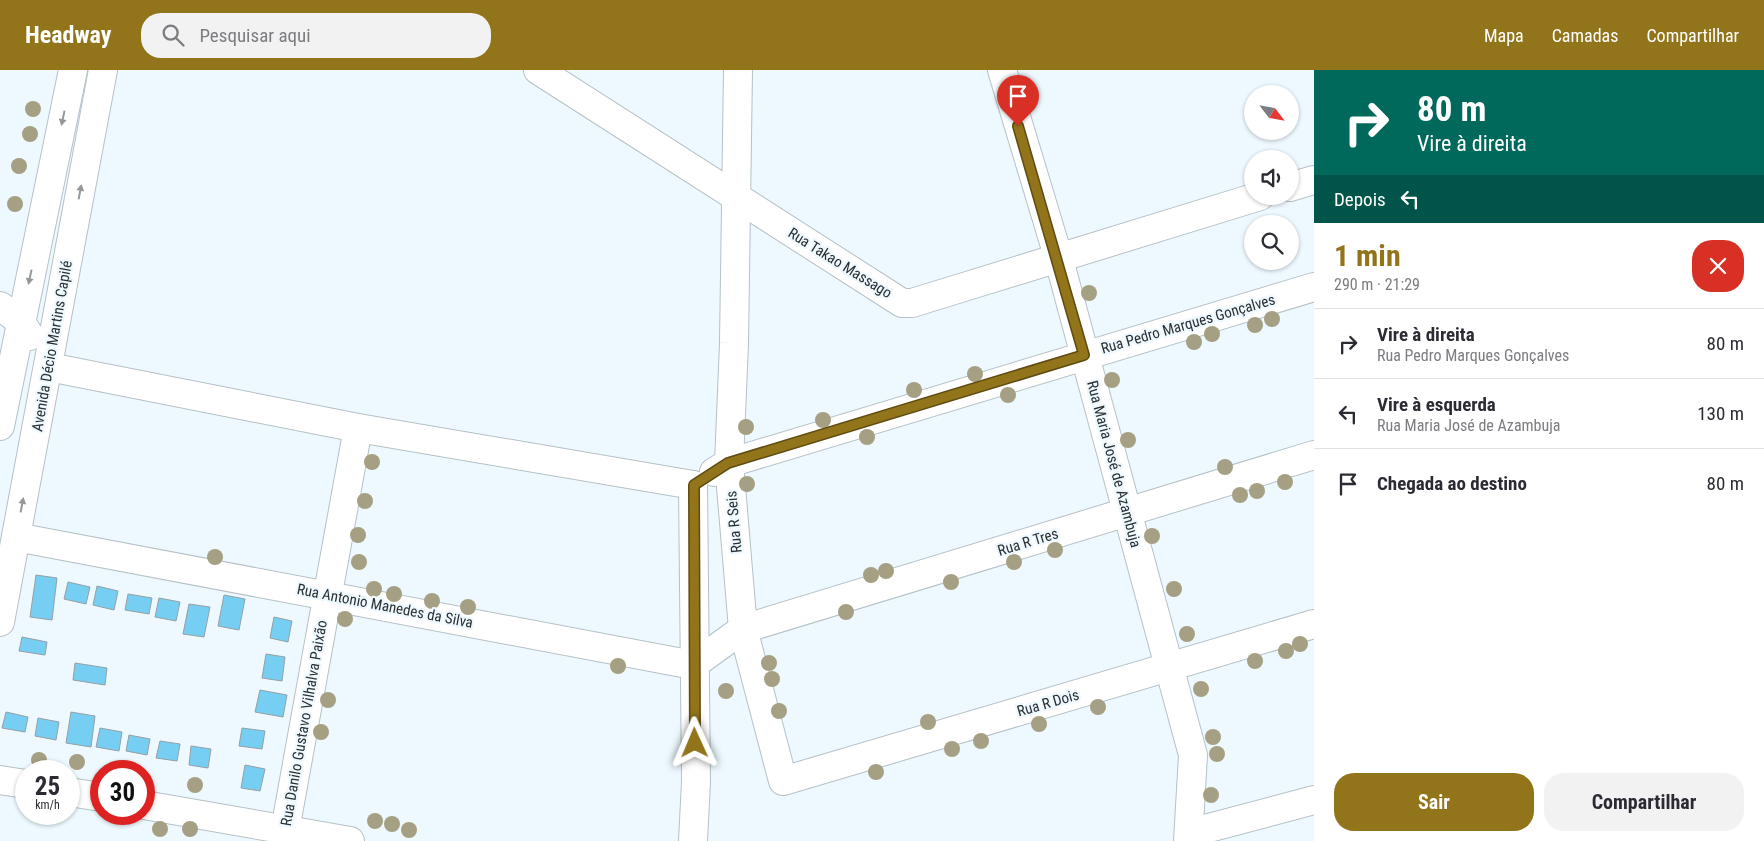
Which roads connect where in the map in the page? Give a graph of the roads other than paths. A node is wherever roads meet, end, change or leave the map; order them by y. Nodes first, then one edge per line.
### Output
1 (73, 70) edge
2 (103, 70) edge
3 (538, 70) edge
4 (738, 70) edge
5 (1002, 70) edge
6 (1314, 180) edge
7 (1299, 184) edge
8 (736, 197) junction
9 (1244, 201) edge
10 (1058, 256) junction
11 (1314, 287) edge
12 (11, 314) edge
13 (1084, 355) junction
14 (49, 367) junction
15 (0, 426) edge
16 (358, 428) junction
17 (1314, 455) edge
18 (728, 463) junction
19 (694, 485) junction
20 (1127, 511) junction
21 (16, 537) junction
22 (328, 595) junction
23 (0, 622) edge
24 (1314, 624) edge
25 (743, 629) junction
26 (693, 665) junction
27 (1169, 667) junction
28 (0, 780) edge
29 (783, 781) joint
30 (15, 782) edge
31 (1314, 800) edge
32 (155, 807) edge
33 (284, 835) edge
34 (1189, 837) edge
35 (350, 841) edge
36 (693, 841) edge

1 -> 12 street
14 -> 2 street, Avenida Décio Martins Capilé
3 - 8 street, Rua Takao Massago
4 - 8 street, Rua R Seis
5 - 10 street, Rua Maria José de Azambuja
6 - 7 street
8 - 10 street, Rua Takao Massago
8 - 18 street, Rua R Seis
9 - 10 street, Rua Takao Massago
10 - 13 street, Rua Maria José de Azambuja
11 - 13 street, Rua Pedro Marques Gonçalves
12 - 14 street
12 - 15 street
13 - 18 street, Rua Pedro Marques Gonçalves
13 - 20 street, Rua Maria José de Azambuja
14 - 16 street
21 -> 14 street, Avenida Décio Martins Capilé
16 - 19 street
16 - 22 street, Rua Danilo Gustavo Vilhalva Paixão
17 - 20 street, Rua R Tres
18 - 19 street, Rua Pedro Marques Gonçalves
18 - 25 street, Rua R Seis
19 - 26 street
20 - 25 street, Rua R Tres
20 - 27 street, Rua Maria José de Azambuja
21 - 22 street, Rua Antonio Manedes da Silva
21 - 23 street, Avenida Décio Martins Capilé
22 - 26 street, Rua Antonio Manedes da Silva
22 - 33 street, Rua Danilo Gustavo Vilhalva Paixão
24 - 27 street, Rua R Dois
25 - 26 street
25 - 29 street, Rua R Seis
26 - 36 street
27 - 29 street, Rua R Dois
27 - 34 street, Rua Maria José de Azambuja
28 - 30 street
31 - 34 street
32 - 33 street
33 - 35 street

